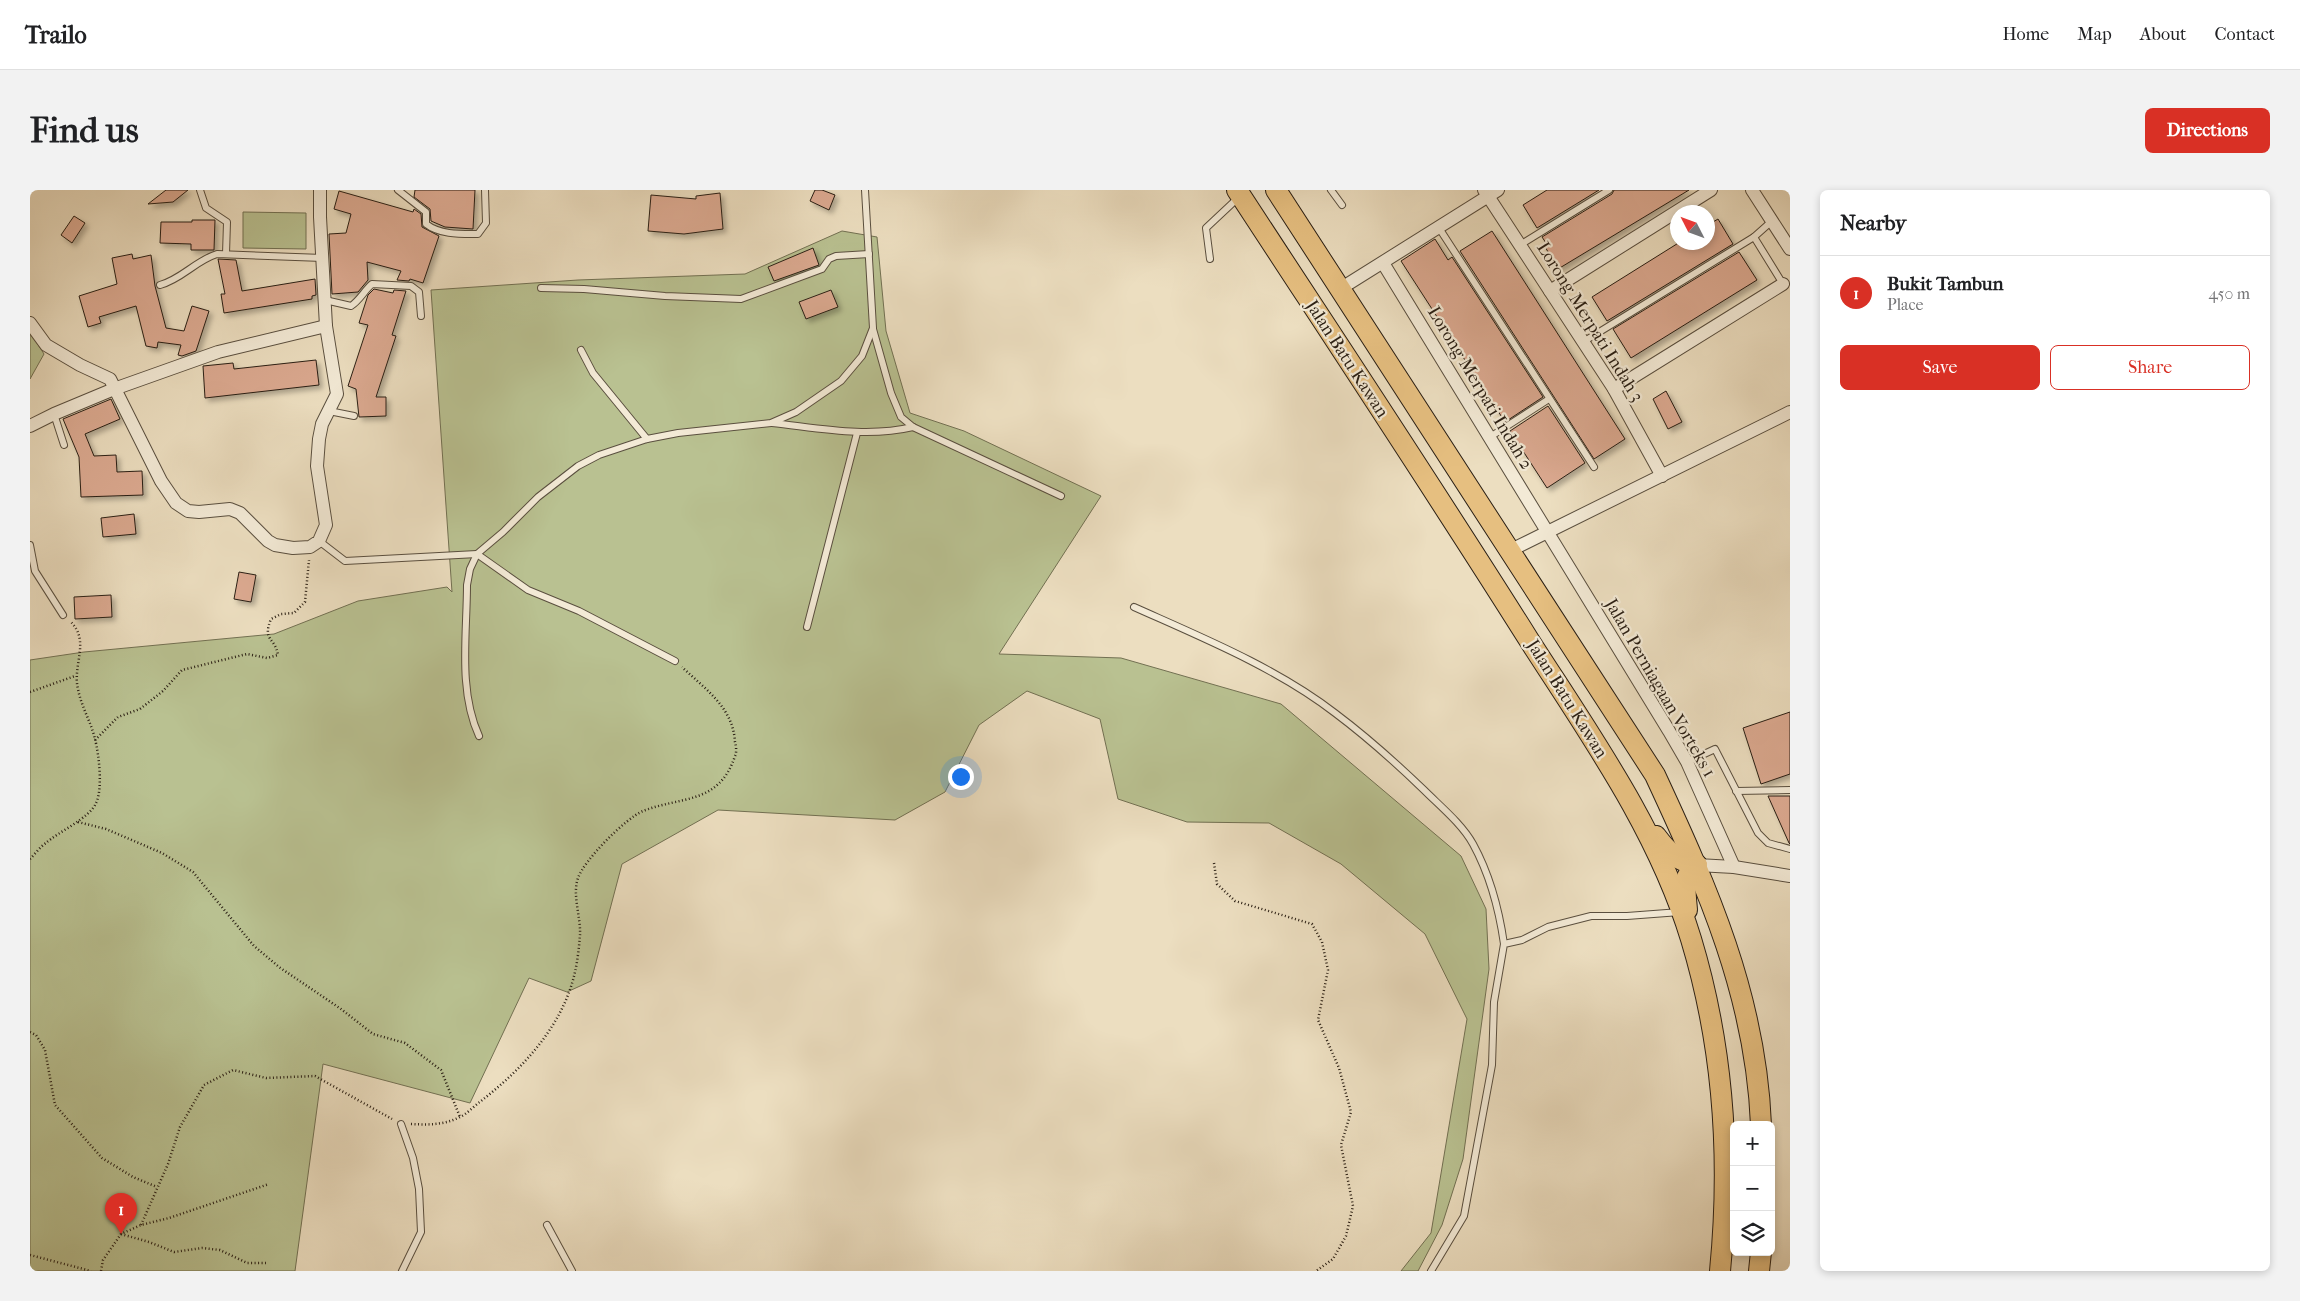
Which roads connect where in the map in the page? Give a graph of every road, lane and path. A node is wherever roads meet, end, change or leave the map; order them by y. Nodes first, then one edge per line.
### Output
1 (200, 190) edge
2 (320, 190) edge
3 (398, 190) edge
4 (485, 190) edge
5 (865, 190) edge
6 (1276, 190) edge
7 (1331, 190) edge
8 (1609, 190) edge
9 (1711, 190) edge
10 (1752, 190) edge
11 (1490, 192) edge
12 (1239, 193) edge
13 (1342, 205) dead end
14 (1772, 221) junction
15 (1439, 228) junction
16 (1754, 237) junction
17 (1520, 244) junction
18 (1790, 249) edge
19 (226, 254) junction
20 (869, 254) junction
21 (323, 258) junction
22 (1210, 259) dead end
23 (1383, 263) junction
24 (1783, 284) joint
25 (160, 285) dead end
26 (541, 288) dead end
27 (1340, 289) junction
28 (1550, 291) junction
29 (325, 300) junction
30 (421, 316) dead end
31 (30, 323) edge
32 (326, 326) junction
33 (873, 328) junction
34 (1583, 342) junction
35 (581, 350) dead end
36 (114, 389) junction
37 (1614, 389) junction
38 (1549, 399) junction
39 (329, 411) junction
40 (1790, 412) edge
41 (54, 414) junction
42 (354, 416) dead end
43 (771, 423) junction
44 (30, 426) edge
45 (913, 427) junction
46 (857, 433) junction
47 (1490, 437) junction
48 (647, 439) junction
49 (64, 445) dead end
50 (1594, 467) dead end
51 (1662, 476) junction
52 (1061, 496) dead end
53 (1546, 532) junction
54 (315, 544) junction
55 (30, 545) edge
56 (1508, 551) junction
57 (477, 554) junction
58 (1134, 607) dead end
59 (64, 615) joint
60 (807, 627) dead end
61 (675, 661) joint
62 (75, 676) junction
63 (30, 692) edge
64 (479, 736) dead end
65 (96, 740) junction
66 (1687, 762) junction
67 (1790, 790) edge
68 (1736, 792) junction
69 (1628, 796) junction
70 (78, 822) junction
71 (1790, 849) edge
72 (30, 859) edge
73 (1214, 863) dead end
74 (1697, 865) junction
75 (1734, 867) junction
76 (1790, 876) edge
77 (1681, 912) junction
78 (1690, 937) junction
79 (1504, 944) junction
80 (30, 1032) edge
81 (460, 1117) junction
82 (1761, 1121) edge
83 (401, 1124) junction
84 (268, 1184) dead end
85 (158, 1187) junction
86 (141, 1225) junction
87 (547, 1225) dead end
88 (121, 1234) junction
89 (30, 1255) edge
90 (1761, 1256) edge
91 (266, 1263) dead end
92 (91, 1271) edge
93 (101, 1271) edge
94 (402, 1271) edge
95 (572, 1271) edge
96 (1316, 1271) edge
97 (1431, 1271) edge
98 (1720, 1271) edge
99 (1759, 1271) edge

1 - 19 lane
2 - 21 street
3 - 4 lane
5 - 20 lane
6 - 27 main road, Jalan Batu Kawan
7 - 13 lane
8 - 17 lane
9 - 28 street
10 - 14 street
11 - 15 street
11 - 17 street, Lorong Merpati Indah 3
12 - 22 lane
12 - 69 main road, Jalan Batu Kawan
14 - 16 lane
14 - 18 street
15 - 23 street
15 - 38 lane
16 - 24 lane
16 - 34 lane
17 - 28 street, Lorong Merpati Indah 3
19 - 21 lane
19 - 25 lane
20 - 26 lane
20 - 33 lane
21 - 29 street
23 - 27 street
23 - 47 street, Lorong Merpati Indah 2
24 - 37 street
27 - 56 main road, Jalan Batu Kawan
28 - 34 street, Lorong Merpati Indah 3
29 - 30 lane
29 - 32 street
31 - 36 street
32 - 36 street
32 - 39 street
33 - 43 lane
33 - 45 lane
34 - 37 street, Lorong Merpati Indah 3
35 - 48 lane
36 - 41 street
36 - 54 street
37 - 51 street, Lorong Merpati Indah 3
38 - 47 lane
38 - 50 lane
39 - 42 lane
39 - 54 street
40 - 51 street
41 - 44 street
41 - 49 lane
43 - 46 lane
43 - 48 lane
45 - 46 lane
45 - 52 lane
46 - 60 lane
47 - 53 street, Lorong Merpati Indah 2
48 - 57 lane
51 - 53 street
53 - 56 street
53 - 66 street, Jalan Perniagaan Vorteks 1
54 - 57 lane
54 - 65 path
55 - 59 lane
56 - 74 main road, Jalan Batu Kawan
57 - 61 lane
57 - 64 lane
58 - 79 lane
59 - 62 path
61 - 81 path
62 - 63 path
62 - 65 path
65 - 70 path
66 - 68 lane
66 - 75 street, Jalan Perniagaan Vorteks 1
67 - 68 lane
68 - 71 lane
69 - 74 main road
69 - 77 main road, Jalan Batu Kawan
70 - 72 path
70 - 81 path
73 - 96 path
74 - 75 street
74 - 78 main road
74 - 82 main road, Jalan Batu Kawan
75 - 76 street
77 - 78 main road, Jalan Batu Kawan
77 - 79 lane
78 - 98 main road, Jalan Batu Kawan
79 - 97 lane
80 - 85 path
81 - 83 path
83 - 85 path
83 - 94 lane
84 - 86 path
85 - 86 path
86 - 88 path
87 - 95 lane
88 - 91 path
88 - 93 path
89 - 92 path
90 - 99 main road

